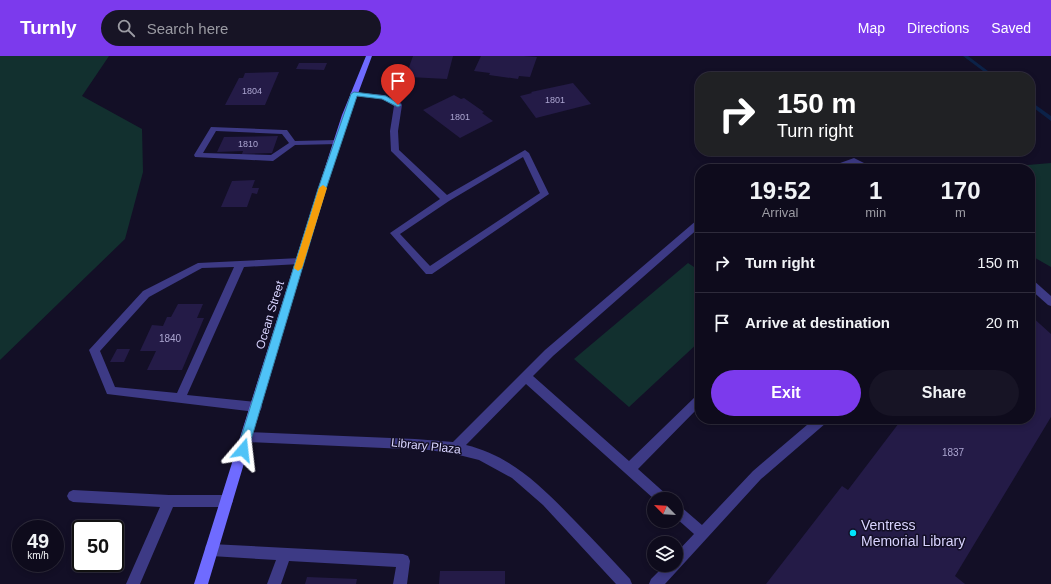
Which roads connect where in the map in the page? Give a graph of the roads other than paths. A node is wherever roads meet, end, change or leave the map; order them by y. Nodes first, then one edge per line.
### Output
1 (369, 56) edge
2 (354, 94) junction
3 (338, 142) junction
4 (293, 143) junction
5 (846, 164) edge
6 (861, 164) edge
7 (446, 198) junction
8 (695, 226) edge
9 (300, 261) junction
10 (240, 263) junction
11 (1035, 288) edge
12 (1051, 302) edge
13 (525, 376) junction
14 (180, 399) junction
15 (695, 404) edge
16 (256, 407) junction
17 (816, 424) edge
18 (247, 437) junction
19 (455, 448) junction
20 (630, 469) junction
21 (655, 492) edge
22 (73, 496) dead end
23 (169, 501) junction
24 (227, 501) junction
25 (683, 516) edge
26 (703, 534) junction
27 (212, 550) junction
28 (285, 554) junction
29 (683, 555) edge
30 (667, 572) edge
31 (133, 584) edge
32 (201, 584) edge
33 (274, 584) edge
34 (400, 584) edge
35 (624, 584) edge
36 (656, 584) edge

1 - 2 main road, Ocean Street
2 - 3 main road, Ocean Street
2 - 7 lane
3 - 4 lane
3 - 9 main road, Ocean Street
4 - 4 lane
5 - 6 lane
7 - 7 lane
8 - 13 lane
9 - 10 lane
9 - 16 main road, Ocean Street
10 - 14 lane
10 - 14 lane
11 - 12 lane
13 - 19 lane
13 - 20 lane
14 - 16 lane
15 - 20 lane
16 - 18 main road, Ocean Street
17 - 26 lane
18 - 19 lane, Library Plaza
18 - 24 main road, Ocean Street
19 - 35 lane, Library Plaza
20 - 21 lane
22 - 23 lane
23 - 24 lane
23 - 31 lane
24 - 27 main road, Ocean Street
25 - 26 lane
26 - 29 lane
27 - 28 lane
27 - 32 main road, Ocean Street
28 - 33 lane
28 - 34 lane
30 - 36 lane

